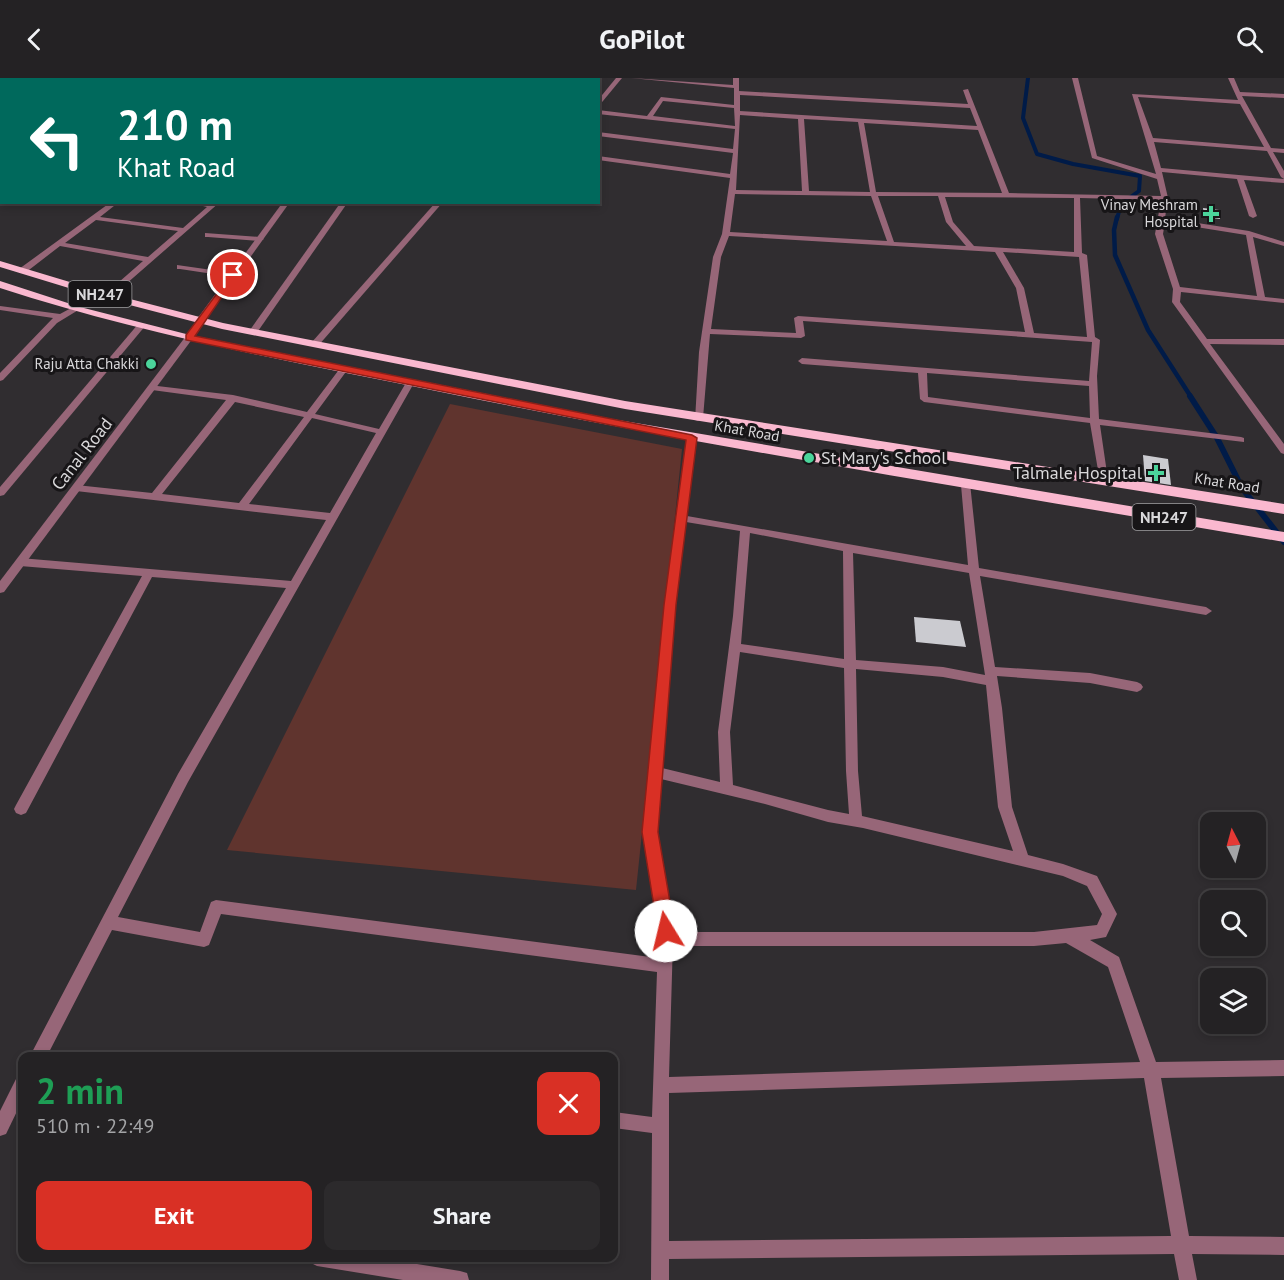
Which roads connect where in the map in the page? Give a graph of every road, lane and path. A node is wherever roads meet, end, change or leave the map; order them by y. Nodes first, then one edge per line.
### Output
1 (619, 78) edge
2 (634, 78) edge
3 (736, 78) edge
4 (1075, 78) edge
5 (1231, 78) edge
6 (736, 90) junction
7 (966, 90) dead end
8 (1239, 94) junction
9 (1284, 96) edge
10 (600, 102) edge
11 (1242, 102) junction
12 (971, 106) junction
13 (738, 110) junction
14 (600, 112) edge
15 (801, 117) junction
16 (648, 119) junction
17 (861, 121) junction
18 (738, 128) junction
19 (978, 128) junction
20 (600, 134) edge
21 (1150, 140) junction
22 (1270, 150) junction
23 (734, 151) junction
24 (1284, 151) edge
25 (600, 158) edge
26 (1157, 170) junction
27 (732, 176) junction
28 (1240, 177) junction
29 (1160, 178) junction
30 (1284, 179) edge
31 (732, 192) junction
32 (806, 192) junction
33 (873, 192) junction
34 (940, 193) junction
35 (1006, 195) junction
36 (1077, 196) junction
37 (1165, 198) junction
38 (113, 204) edge
39 (215, 204) edge
40 (286, 204) edge
41 (344, 204) edge
42 (438, 204) edge
43 (1253, 216) dead end
44 (94, 218) junction
45 (1161, 219) junction
46 (185, 230) junction
47 (1249, 233) junction
48 (726, 234) junction
49 (208, 235) dead end
50 (260, 239) junction
51 (891, 243) junction
52 (59, 244) junction
53 (1284, 244) edge
54 (971, 248) junction
55 (997, 249) junction
56 (1078, 254) junction
57 (150, 260) junction
58 (0, 264) edge
59 (180, 267) dead end
60 (22, 271) junction
61 (233, 275) junction
62 (0, 284) edge
63 (1177, 289) junction
64 (107, 296) junction
65 (1262, 299) junction
66 (1284, 301) edge
67 (0, 308) edge
68 (76, 309) junction
69 (61, 317) junction
70 (200, 321) junction
71 (142, 325) junction
72 (706, 331) junction
73 (253, 332) junction
74 (1030, 335) junction
75 (189, 338) junction
76 (1096, 340) junction
77 (1204, 340) junction
78 (1284, 342) edge
79 (315, 344) junction
80 (802, 361) dead end
81 (344, 369) junction
82 (922, 370) junction
83 (0, 378) edge
84 (410, 383) junction
85 (1092, 384) junction
86 (152, 387) junction
87 (232, 398) junction
88 (311, 414) junction
89 (698, 417) junction
90 (1094, 422) junction
91 (382, 432) junction
92 (692, 438) junction
93 (1241, 440) dead end
94 (1284, 451) edge
95 (1102, 480) junction
96 (966, 485) junction
97 (76, 488) junction
98 (0, 493) edge
99 (156, 495) junction
100 (242, 506) junction
101 (1284, 509) edge
102 (334, 517) junction
103 (681, 518) junction
104 (745, 528) junction
105 (1284, 537) edge
106 (848, 547) junction
107 (20, 562) junction
108 (974, 571) junction
109 (149, 573) junction
110 (294, 585) junction
111 (0, 589) edge
112 (1206, 610) dead end
113 (735, 647) junction
114 (851, 664) junction
115 (991, 676) junction
116 (1137, 687) dead end
117 (655, 772) junction
118 (726, 789) junction
119 (21, 809) dead end
120 (856, 821) junction
121 (1023, 861) junction
122 (108, 922) junction
123 (666, 931) junction
124 (1067, 935) junction
125 (665, 966) junction
126 (40, 1052) edge
127 (1284, 1068) edge
128 (1151, 1071) junction
129 (661, 1085) junction
130 (18, 1093) edge
131 (618, 1120) edge
132 (661, 1125) junction
133 (0, 1128) edge
134 (1182, 1245) junction
135 (1284, 1246) edge
136 (662, 1250) junction
137 (348, 1262) edge
138 (460, 1280) edge
139 (660, 1280) edge
140 (1188, 1280) edge

1 - 10 street
2 - 6 street
3 - 6 street
4 - 29 street
5 - 8 street
6 - 12 street
6 - 13 street
7 - 12 street
8 - 9 street
8 - 11 street
11 - 21 street
11 - 22 street
12 - 19 street
13 - 15 street
13 - 16 street
13 - 18 street
14 - 16 street
15 - 17 street
15 - 32 street
16 - 18 street
17 - 19 street
17 - 33 street
18 - 23 street
19 - 35 street
20 - 23 street
21 - 22 street
21 - 26 street
22 - 24 street
22 - 30 street
23 - 27 street
25 - 27 street
26 - 28 street
26 - 29 street
27 - 31 street
28 - 30 street
28 - 43 street
29 - 37 street
31 - 32 street
31 - 48 street
32 - 33 street
33 - 34 street
33 - 51 street
34 - 35 street
34 - 54 street
35 - 36 street
36 - 37 street
36 - 56 street
37 - 45 street
38 - 44 street
39 - 46 street
40 - 50 street
41 - 73 street
42 - 79 street
44 - 46 street
44 - 52 street
45 - 47 street
45 - 63 street
46 - 57 street
47 - 53 street
47 - 65 street
48 - 51 street
48 - 72 street
49 - 50 street
50 - 61 street
51 - 54 street
52 - 57 street
52 - 60 street
54 - 55 street
55 - 56 street
55 - 74 street
56 - 76 street
57 - 64 street
58 - 60 highway, Khat Road / NH247
59 - 61 street
60 - 64 highway, Khat Road / NH247
61 - 70 street
62 - 68 highway, Khat Road / NH247
63 - 65 street
63 - 77 street
64 - 70 highway, Khat Road / NH247
65 - 66 street
67 - 69 street
68 - 69 street
68 - 71 highway, Khat Road / NH247
69 - 83 street
70 - 73 highway, Khat Road / NH247
70 - 75 highway
71 - 75 highway, Khat Road / NH247
71 - 98 street
72 - 74 street
72 - 89 street
73 - 79 highway, Khat Road / NH247
74 - 76 street
75 - 81 highway, Khat Road / NH247
75 - 86 street, Canal Road
76 - 85 street
77 - 78 street
77 - 94 street
79 - 89 highway, Khat Road / NH247
80 - 82 street
81 - 84 highway, Khat Road / NH247
81 - 88 street
82 - 85 street
82 - 90 street
84 - 91 street
84 - 92 highway, Khat Road / NH247
85 - 90 street
86 - 87 street
86 - 97 street, Canal Road
87 - 88 street
87 - 99 street
88 - 91 street
88 - 100 street
89 - 92 highway
89 - 95 highway, Khat Road / NH247
90 - 93 street
90 - 95 street
91 - 102 street
92 - 96 highway, Khat Road / NH247
92 - 103 street
95 - 101 highway, Khat Road / NH247
96 - 105 highway, Khat Road / NH247
96 - 108 street
97 - 99 street
97 - 107 street, Canal Road
99 - 100 street
100 - 102 street
102 - 110 street
103 - 104 street
103 - 117 street
104 - 106 street
104 - 113 street
106 - 108 street
106 - 114 street
107 - 109 street
107 - 111 street, Canal Road
108 - 112 street
108 - 115 street
109 - 110 street
109 - 119 street
110 - 122 street
113 - 114 street
113 - 118 street
114 - 115 street
114 - 120 street
115 - 116 street
115 - 121 street
117 - 118 street
117 - 123 street
118 - 120 street
120 - 121 street
121 - 124 street
122 - 125 street
122 - 126 street
123 - 124 street
123 - 125 street
124 - 128 street
125 - 129 street
127 - 128 street
128 - 129 street
128 - 134 street
129 - 132 street
130 - 133 street
131 - 132 street
132 - 136 street
134 - 135 street
134 - 136 street
134 - 140 street
136 - 139 street
137 - 138 street

